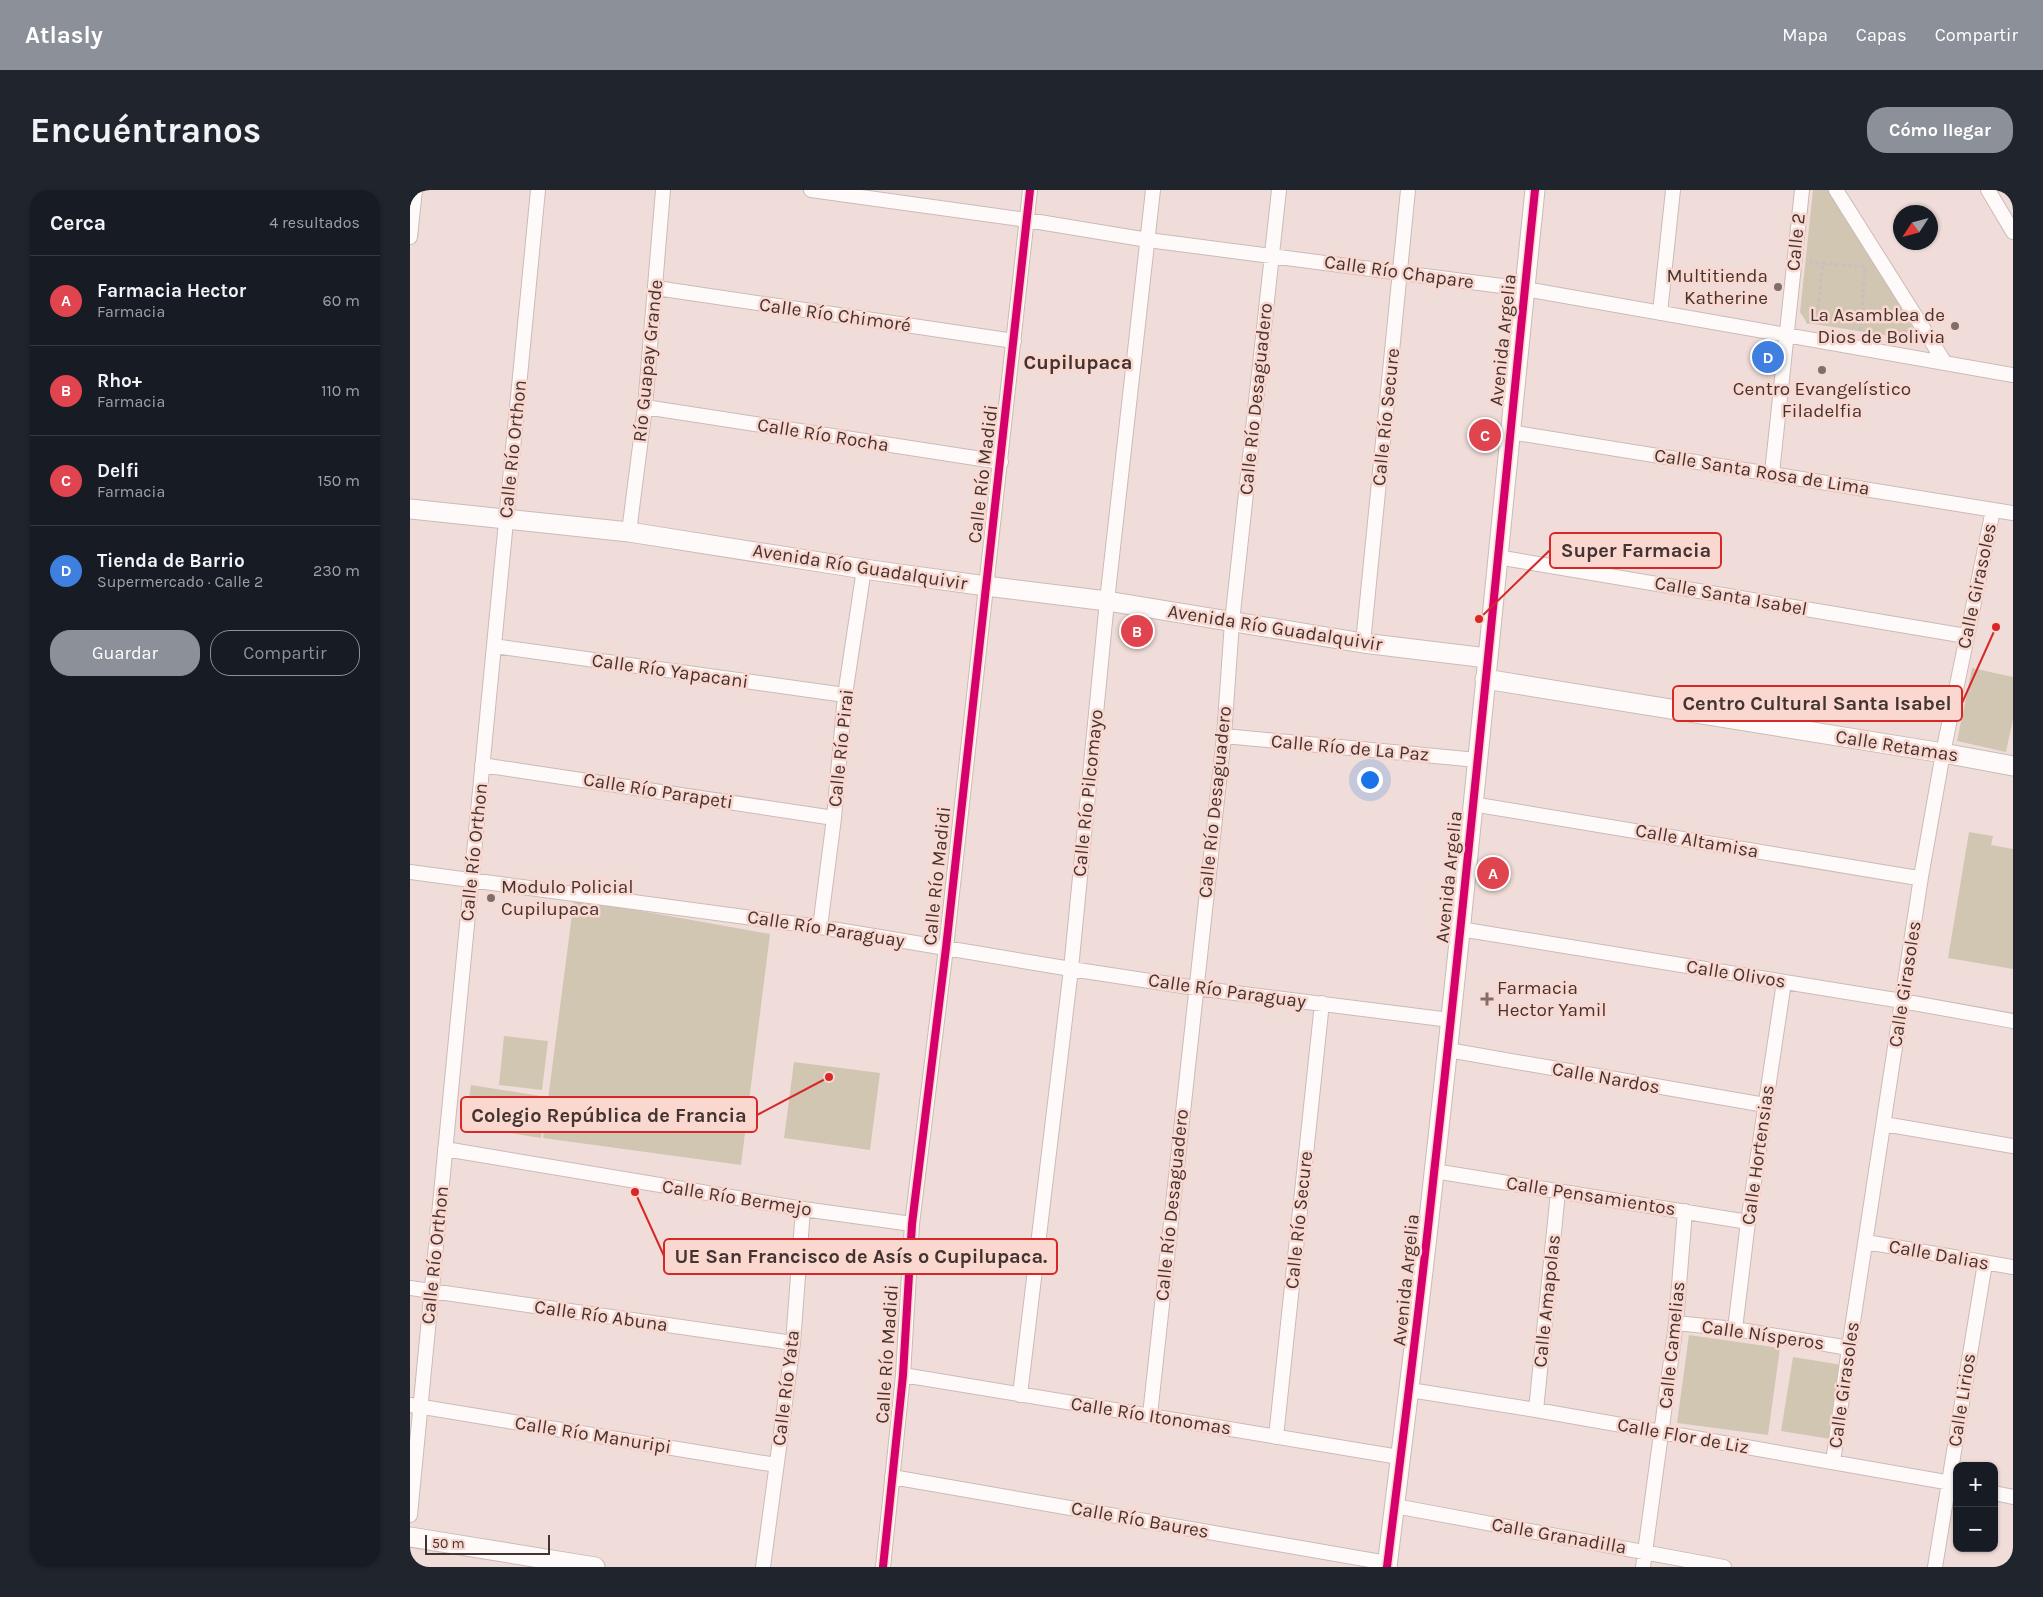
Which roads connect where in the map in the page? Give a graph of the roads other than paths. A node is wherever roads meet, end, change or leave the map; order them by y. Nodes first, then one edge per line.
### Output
1 (414, 190) edge
2 (538, 190) edge
3 (663, 190) edge
4 (812, 190) edge
5 (1030, 190) edge
6 (1153, 190) edge
7 (1279, 190) edge
8 (1408, 190) edge
9 (1534, 190) edge
10 (1673, 190) edge
11 (1802, 190) edge
12 (1836, 190) edge
13 (1988, 190) edge
14 (1028, 220) junction
15 (2013, 232) edge
16 (410, 237) edge
17 (1148, 240) junction
18 (1272, 255) junction
19 (1400, 272) junction
20 (656, 288) junction
21 (1524, 289) junction
22 (1660, 314) junction
23 (1786, 334) junction
24 (1014, 341) junction
25 (1945, 363) junction
26 (2013, 375) edge
27 (645, 407) junction
28 (1510, 432) junction
29 (1001, 462) junction
30 (1772, 473) junction
31 (410, 509) edge
32 (1993, 510) junction
33 (2013, 514) edge
34 (506, 520) junction
35 (629, 532) junction
36 (1497, 557) junction
37 (864, 569) junction
38 (986, 586) junction
39 (1107, 601) junction
40 (1232, 622) junction
41 (1966, 636) junction
42 (1364, 643) junction
43 (494, 646) junction
44 (1487, 658) junction
45 (1485, 679) junction
46 (845, 695) junction
47 (1224, 736) junction
48 (1943, 753) junction
49 (1477, 760) junction
50 (482, 765) junction
51 (2013, 766) edge
52 (1472, 804) junction
53 (834, 818) junction
54 (410, 872) edge
55 (1921, 877) junction
56 (471, 880) junction
57 (820, 927) junction
58 (1460, 929) junction
59 (946, 948) junction
60 (1071, 969) junction
61 (1784, 982) junction
62 (1196, 988) junction
63 (1902, 1001) junction
64 (1322, 1004) junction
65 (1450, 1020) junction
66 (2013, 1021) edge
67 (1448, 1050) junction
68 (1765, 1106) junction
69 (1884, 1124) junction
70 (2013, 1146) edge
71 (445, 1149) junction
72 (1434, 1171) junction
73 (1558, 1192) junction
74 (803, 1209) junction
75 (1685, 1211) junction
76 (1748, 1222) junction
77 (912, 1224) junction
78 (1866, 1242) junction
79 (1985, 1263) junction
80 (2013, 1267) edge
81 (410, 1288) edge
82 (431, 1291) junction
83 (1676, 1323) junction
84 (1735, 1329) junction
85 (793, 1343) junction
86 (1849, 1348) junction
87 (903, 1375) junction
88 (1410, 1390) junction
89 (1020, 1395) junction
90 (415, 1406) edge
91 (1536, 1410) junction
92 (1150, 1415) junction
93 (1662, 1433) junction
94 (1276, 1436) junction
95 (1399, 1457) junction
96 (1834, 1462) junction
97 (1956, 1462) edge
98 (776, 1465) junction
99 (892, 1477) junction
100 (1953, 1483) edge
101 (1998, 1494) edge
102 (2013, 1497) edge
103 (1395, 1506) junction
104 (410, 1515) edge
105 (410, 1537) edge
106 (1646, 1552) junction
107 (1387, 1565) edge
108 (595, 1567) edge
109 (764, 1567) edge
110 (882, 1567) edge
111 (1644, 1567) edge
112 (1724, 1567) edge
113 (1935, 1567) edge

1 - 16 street
2 - 34 street, Calle Río Orthon
3 - 20 street, Río Guapay Grande
4 - 14 street, Calle Río Chapare
5 - 14 street, Calle Río Madidi
6 - 17 street, Calle Río Pilcomayo
7 - 18 street, Calle Río Desaguadero
8 - 19 street, Calle Río Secure
9 - 21 street, Avenida Argelia
10 - 22 street
11 - 23 street, Calle 2
12 - 25 street
13 - 15 street
14 - 17 street, Calle Río Chapare
14 - 24 street, Calle Río Madidi
17 - 18 street, Calle Río Chapare
17 - 39 street, Calle Río Pilcomayo
18 - 19 street, Calle Río Chapare
18 - 40 street, Calle Río Desaguadero
19 - 21 street, Calle Río Chapare
19 - 42 street, Calle Río Secure
20 - 24 street, Calle Río Chimoré
20 - 27 street, Río Guapay Grande
21 - 22 street, Calle Río Chapare
21 - 28 street, Avenida Argelia
22 - 23 street, Calle Río Chapare
23 - 25 street, Calle Río Chapare
23 - 30 street, Calle 2
24 - 29 street, Calle Río Madidi
25 - 26 street, Calle Río Chapare
27 - 29 street, Calle Río Rocha
27 - 35 street, Río Guapay Grande
28 - 30 street, Calle Santa Rosa de Lima
28 - 36 street, Avenida Argelia
29 - 38 street, Calle Río Madidi
30 - 32 street, Calle Santa Rosa de Lima
31 - 34 street, Avenida Río Guadalquivir
32 - 33 street, Calle Santa Rosa de Lima
32 - 41 street, Calle Girasoles
34 - 35 street, Avenida Río Guadalquivir
34 - 43 street, Calle Río Orthon
35 - 37 street, Avenida Río Guadalquivir
36 - 41 street, Calle Santa Isabel
36 - 44 street, Avenida Argelia
37 - 38 street, Avenida Río Guadalquivir
37 - 46 street, Calle Río Pirai
38 - 39 street, Avenida Río Guadalquivir
38 - 59 street, Calle Río Madidi
39 - 40 street, Avenida Río Guadalquivir
39 - 60 street, Calle Río Pilcomayo
40 - 42 street, Avenida Río Guadalquivir
40 - 47 street, Calle Río Desaguadero
41 - 48 street, Calle Girasoles
42 - 44 street, Avenida Río Guadalquivir
43 - 46 street, Calle Río Yapacani
43 - 50 street, Calle Río Orthon
44 - 45 street, Avenida Argelia
45 - 48 street, Calle Retamas
45 - 49 street, Avenida Argelia
46 - 53 street, Calle Río Pirai
47 - 49 street, Calle Río de La Paz
47 - 62 street, Calle Río Desaguadero
48 - 51 street, Calle Retamas
48 - 55 street, Calle Girasoles
49 - 52 street, Avenida Argelia
50 - 53 street, Calle Río Parapeti
50 - 56 street, Calle Río Orthon
52 - 55 street, Calle Altamisa
52 - 58 street, Avenida Argelia
53 - 57 street, Calle Río Pirai
54 - 56 street, Calle Río Paraguay
55 - 63 street, Calle Girasoles
56 - 57 street, Calle Río Paraguay
56 - 71 street, Calle Río Orthon
57 - 59 street, Calle Río Paraguay
58 - 61 street, Calle Olivos
58 - 65 street, Avenida Argelia
59 - 60 street, Calle Río Paraguay
59 - 77 street, Calle Río Madidi
60 - 62 street, Calle Río Paraguay
60 - 89 street, Calle Río Pilcomayo
61 - 63 street, Calle Olivos
61 - 68 street, Calle Hortensias
62 - 64 street, Calle Río Paraguay
62 - 92 street, Calle Río Desaguadero
63 - 66 street, Calle Olivos
63 - 69 street, Calle Girasoles
64 - 65 street, Calle Río Paraguay
64 - 94 street, Calle Río Secure
65 - 67 street, Avenida Argelia
67 - 68 street, Calle Nardos
67 - 72 street, Avenida Argelia
68 - 76 street, Calle Hortensias
69 - 70 street
69 - 78 street, Calle Girasoles
71 - 74 street, Calle Río Bermejo
71 - 82 street, Calle Río Orthon
72 - 73 street, Calle Pensamientos
72 - 88 street, Avenida Argelia
73 - 75 street, Calle Pensamientos
73 - 91 street, Calle Amapolas
74 - 77 street, Calle Río Bermejo
74 - 85 street, Calle Río Yata
75 - 76 street, Calle Pensamientos
75 - 83 street, Calle Camelias
76 - 84 street, Calle Hortensias
77 - 87 street, Calle Río Madidi
78 - 79 street, Calle Dalias
78 - 86 street, Calle Girasoles
79 - 80 street, Calle Dalias
79 - 97 street, Calle Lirios
81 - 82 street, Calle Río Abuna
82 - 85 street, Calle Río Abuna
82 - 90 street, Calle Río Orthon
83 - 84 street, Calle Nísperos
83 - 93 street, Calle Camelias
84 - 86 street, Calle Nísperos
85 - 98 street, Calle Río Yata
86 - 96 street, Calle Girasoles
87 - 89 street, Calle Río Itonomas
87 - 99 street, Calle Río Madidi
88 - 91 street, Calle Flor de Liz
88 - 95 street, Avenida Argelia
89 - 92 street, Calle Río Itonomas
90 - 98 street, Calle Río Manuripi
90 - 104 street, Calle Río Orthon
91 - 93 street, Calle Flor de Liz
92 - 94 street, Calle Río Itonomas
93 - 96 street, Calle Flor de Liz
93 - 106 street, Calle Camelias
94 - 95 street, Calle Río Itonomas
95 - 103 street, Avenida Argelia
96 - 100 street, Calle Flor de Liz
98 - 109 street, Calle Río Yata
99 - 107 street, Calle Río Baures
99 - 110 street, Calle Río Madidi
100 - 113 street, Calle Lirios
101 - 102 street
103 - 106 street, Calle Granadilla
103 - 107 street, Avenida Argelia
105 - 108 street
106 - 111 street, Calle Camelias
106 - 112 street, Calle Granadilla

